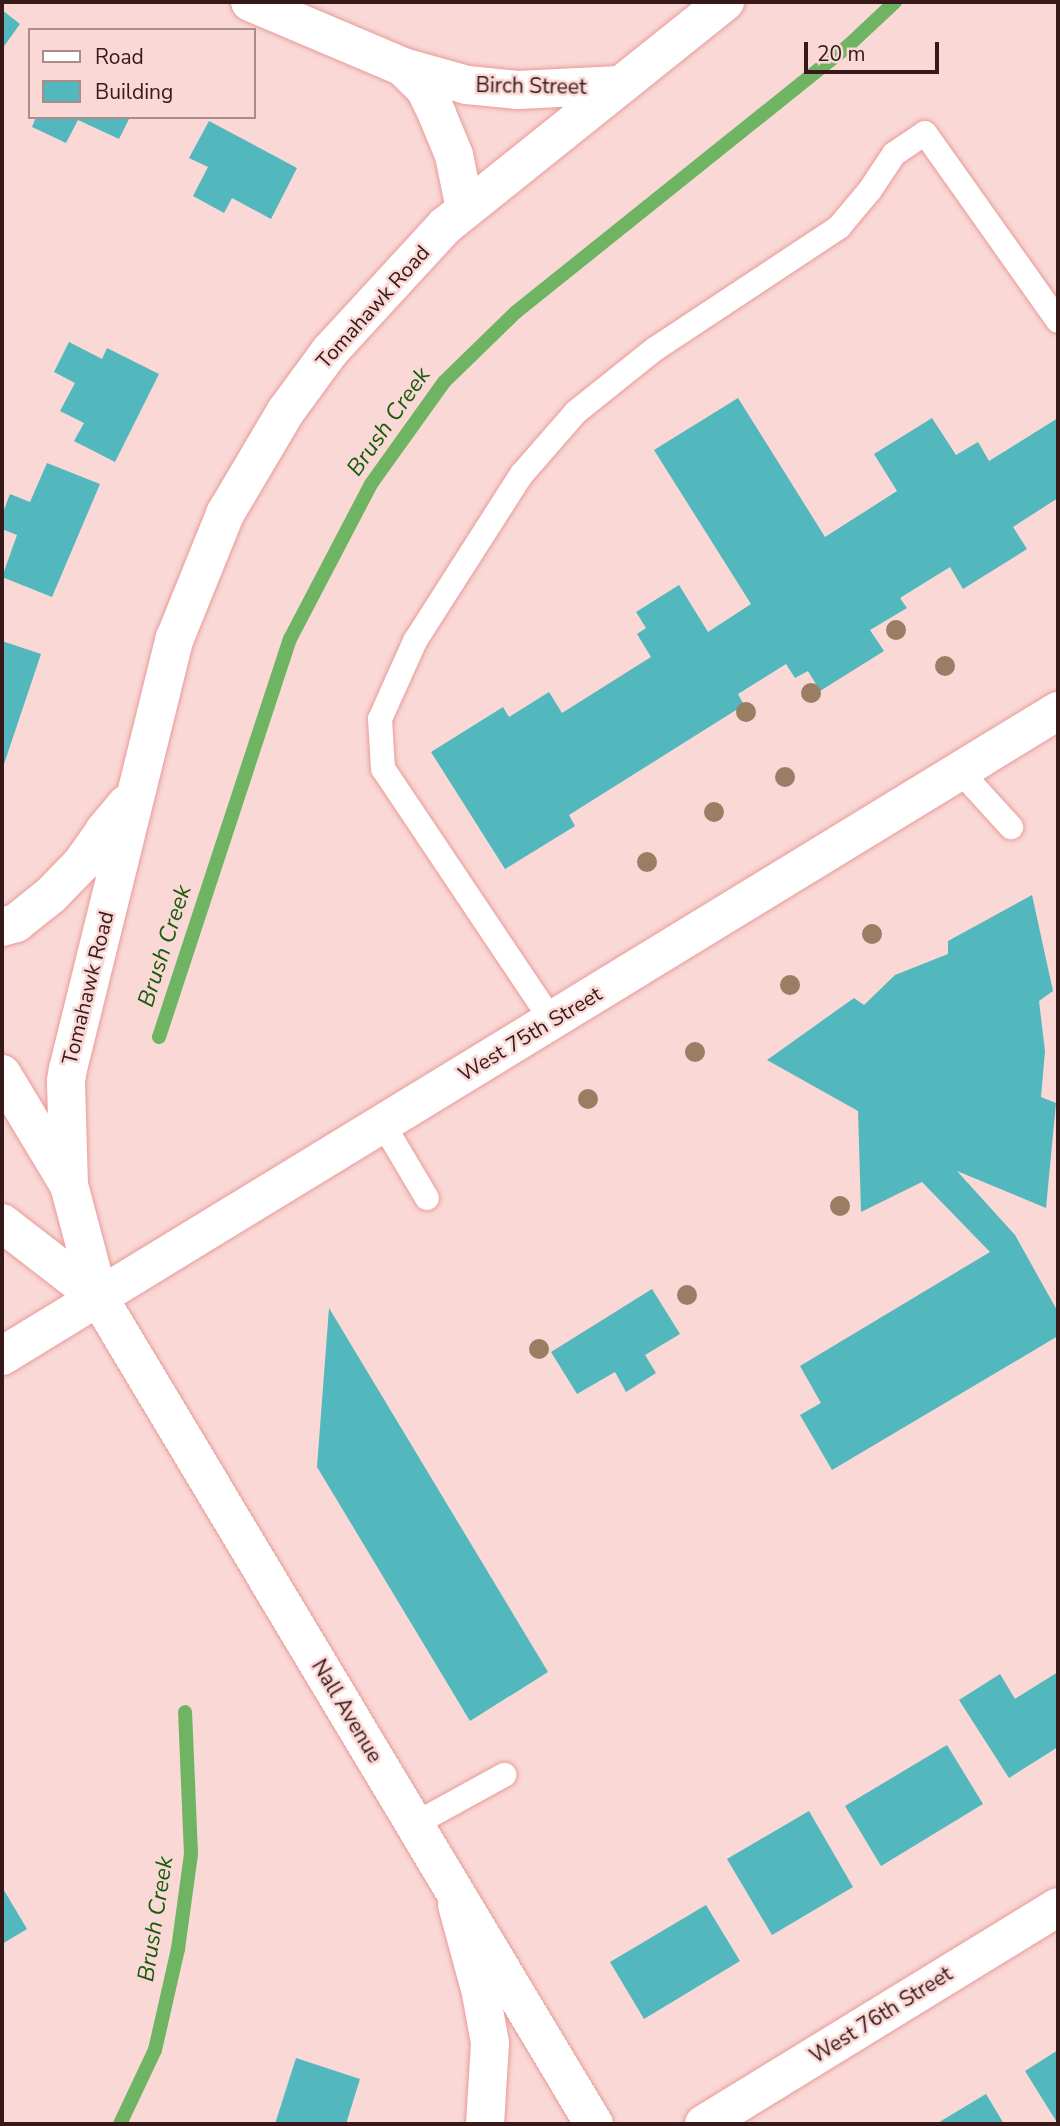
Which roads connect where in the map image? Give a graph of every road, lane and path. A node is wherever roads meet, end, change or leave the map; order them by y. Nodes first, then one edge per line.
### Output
1 (250, 2) edge
2 (725, 2) edge
3 (403, 68) junction
4 (620, 85) junction
5 (465, 209) junction
6 (1058, 321) edge
7 (1058, 711) edge
8 (960, 771) junction
9 (135, 794) junction
10 (1011, 827) dead end
11 (2, 927) edge
12 (552, 1021) junction
13 (2, 1074) edge
14 (383, 1124) junction
15 (69, 1185) junction
16 (427, 1198) dead end
17 (2, 1223) edge
18 (99, 1298) junction
19 (2, 1356) edge
20 (504, 1775) dead end
21 (415, 1824) junction
22 (452, 1886) junction
23 (1058, 1907) edge
24 (485, 2124) edge
25 (594, 2124) edge
26 (704, 2124) edge

1 - 3 street, Birch Street
2 - 4 street, Tomahawk Road
3 - 4 street, Birch Street
3 - 5 street, Birch Street
4 - 5 street, Tomahawk Road
5 - 9 street, Tomahawk Road
6 - 12 lane
7 - 8 street, West 75th Street
8 - 10 lane
8 - 12 street, West 75th Street
9 - 11 street, Tomahawk Road
9 - 15 street, Tomahawk Road
12 - 14 street, West 75th Street
13 - 15 street, Nall Avenue
14 - 16 lane
14 - 18 street, West 75th Street
15 - 18 street, Nall Avenue
17 - 18 street, Nall Avenue
18 - 19 street, West 75th Street
18 - 21 street, Nall Avenue
20 - 21 lane
21 - 22 street, Nall Avenue
22 - 24 street
22 - 25 street, Nall Avenue
23 - 26 street, West 76th Street

